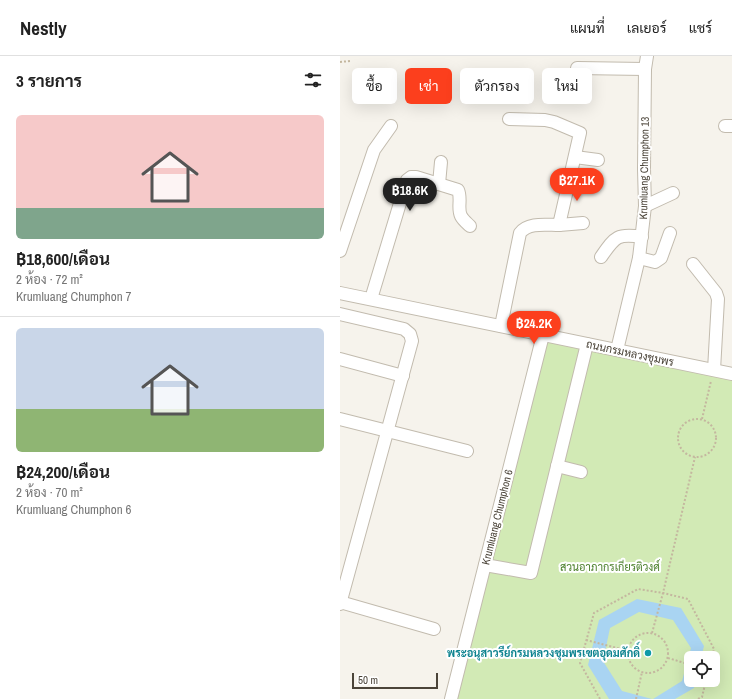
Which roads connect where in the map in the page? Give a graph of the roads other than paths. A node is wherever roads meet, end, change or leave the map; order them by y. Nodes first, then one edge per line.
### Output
1 (647, 56) edge
2 (592, 68) edge
3 (645, 69) junction
4 (509, 119) dead end
5 (391, 126) dead end
6 (575, 157) junction
7 (598, 160) dead end
8 (441, 162) dead end
9 (439, 184) junction
10 (673, 193) dead end
11 (645, 206) junction
12 (583, 223) dead end
13 (559, 225) junction
14 (470, 226) dead end
15 (670, 233) dead end
16 (642, 236) junction
17 (340, 251) edge
18 (601, 257) dead end
19 (639, 258) junction
20 (693, 264) dead end
21 (340, 293) edge
22 (371, 299) junction
23 (340, 314) edge
24 (500, 326) junction
25 (543, 335) junction
26 (587, 344) junction
27 (617, 350) junction
28 (340, 359) edge
29 (714, 370) junction
30 (732, 374) edge
31 (403, 376) junction
32 (340, 419) edge
33 (387, 431) junction
34 (467, 451) dead end
35 (557, 466) junction
36 (581, 472) dead end
37 (346, 561) edge
38 (485, 565) junction
39 (340, 603) edge
40 (434, 629) dead end
41 (451, 699) edge

1 - 3 street, Krumluang Chumphon 13
2 - 3 street
3 - 11 street, Krumluang Chumphon 13
4 - 6 street
5 - 17 street
6 - 7 street
6 - 13 street
8 - 9 street
9 - 14 street
9 - 22 street
10 - 11 street
11 - 16 street, Krumluang Chumphon 13
12 - 13 street
13 - 24 street
15 - 19 street
16 - 18 street
16 - 19 street, Krumluang Chumphon 13
19 - 27 street, Krumluang Chumphon 13
20 - 29 street
21 - 22 street, ถนนกรมหลวงชุมพร
22 - 24 street, ถนนกรมหลวงชุมพร
23 - 31 street
24 - 25 street, ถนนกรมหลวงชุมพร
25 - 26 street, ถนนกรมหลวงชุมพร
25 - 38 street, Krumluang Chumphon 6
26 - 27 street, ถนนกรมหลวงชุมพร
26 - 35 street
27 - 29 street, ถนนกรมหลวงชุมพร
28 - 31 street
29 - 30 street, ถนนกรมหลวงชุมพร
31 - 33 street
32 - 33 street
33 - 34 street
33 - 37 street
35 - 36 street
35 - 38 street
37 - 39 street
38 - 41 street, Krumluang Chumphon 6
39 - 40 street

